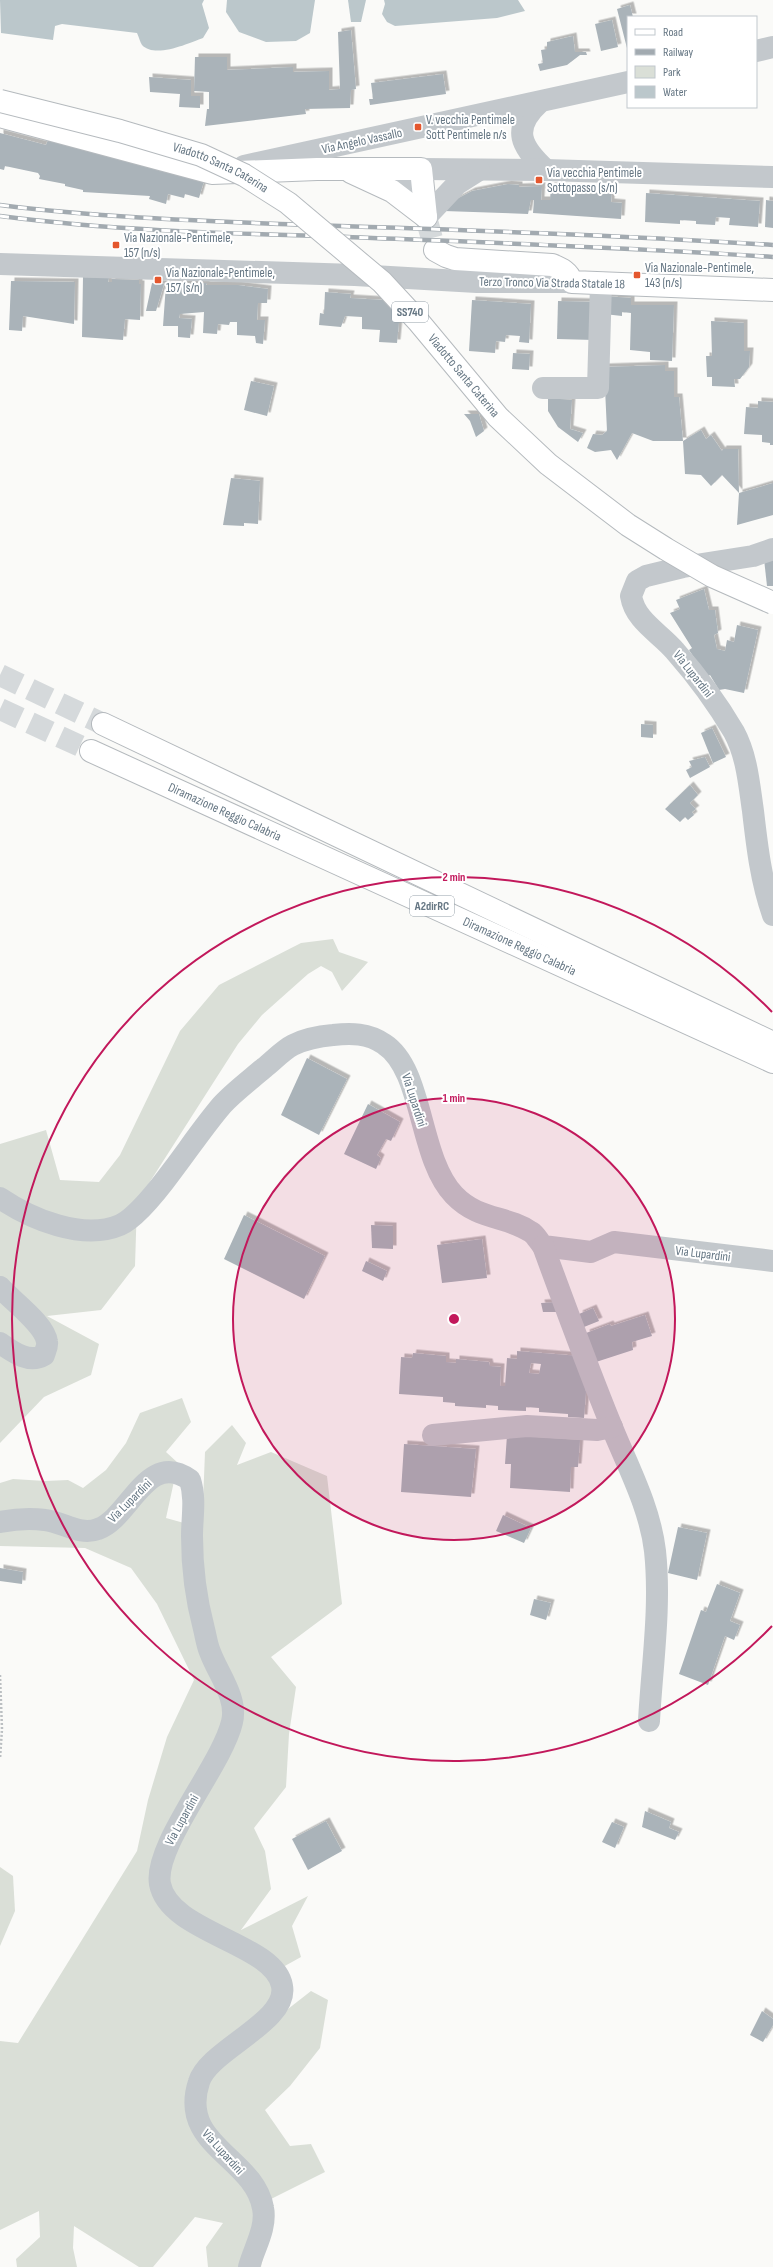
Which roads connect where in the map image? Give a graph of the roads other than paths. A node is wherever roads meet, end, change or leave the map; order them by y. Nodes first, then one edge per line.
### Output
1 (773, 47) edge
2 (757, 51) edge
3 (627, 82) edge
4 (0, 101) edge
5 (540, 103) junction
6 (0, 116) edge
7 (345, 169) junction
8 (398, 169) junction
9 (421, 169) junction
10 (479, 170) junction
11 (546, 170) junction
12 (212, 173) junction
13 (773, 177) edge
14 (407, 201) junction
15 (426, 217) junction
16 (435, 250) dead end
17 (0, 264) edge
18 (572, 282) junction
19 (601, 283) junction
20 (773, 290) edge
21 (543, 388) dead end
22 (773, 549) edge
23 (773, 603) edge
24 (103, 724) tunnel mouth
25 (91, 751) tunnel mouth
26 (773, 914) edge
27 (773, 1042) edge
28 (773, 1062) edge
29 (0, 1198) edge
30 (543, 1246) junction
31 (773, 1261) edge
32 (0, 1287) edge
33 (0, 1343) edge
34 (612, 1427) junction
35 (433, 1435) dead end
36 (0, 1522) edge
37 (649, 1721) dead end
38 (249, 2267) edge

1 - 2 street
3 - 5 street, Via Angelo Vassallo
4 - 23 main road, Viadotto Santa Caterina / SS740, bridge
5 - 11 street
5 - 12 street, Via Angelo Vassallo
6 - 12 main road
7 - 8 main road
7 - 12 main road
7 - 14 main road
8 - 9 main road
8 - 14 street
9 - 10 street
9 - 15 main road
10 - 11 street
10 - 15 street
11 - 13 street
14 - 15 main road
16 - 18 main road
17 - 18 street, Terzo Tronco Via Strada Statale 18
18 - 19 main road, Terzo Tronco Via Strada Statale 18
19 - 20 main road, Terzo Tronco Via Strada Statale 18
19 - 21 street
22 - 26 street, Via Lupardini
24 - 27 main road, Diramazione Reggio Calabria / A2dirRC
25 - 28 main road, Diramazione Reggio Calabria / A2dirRC
29 - 30 street, Via Lupardini
30 - 31 street, Via Lupardini
30 - 34 street
32 - 33 street
34 - 35 street
34 - 37 street
36 - 38 street, Via Lupardini

